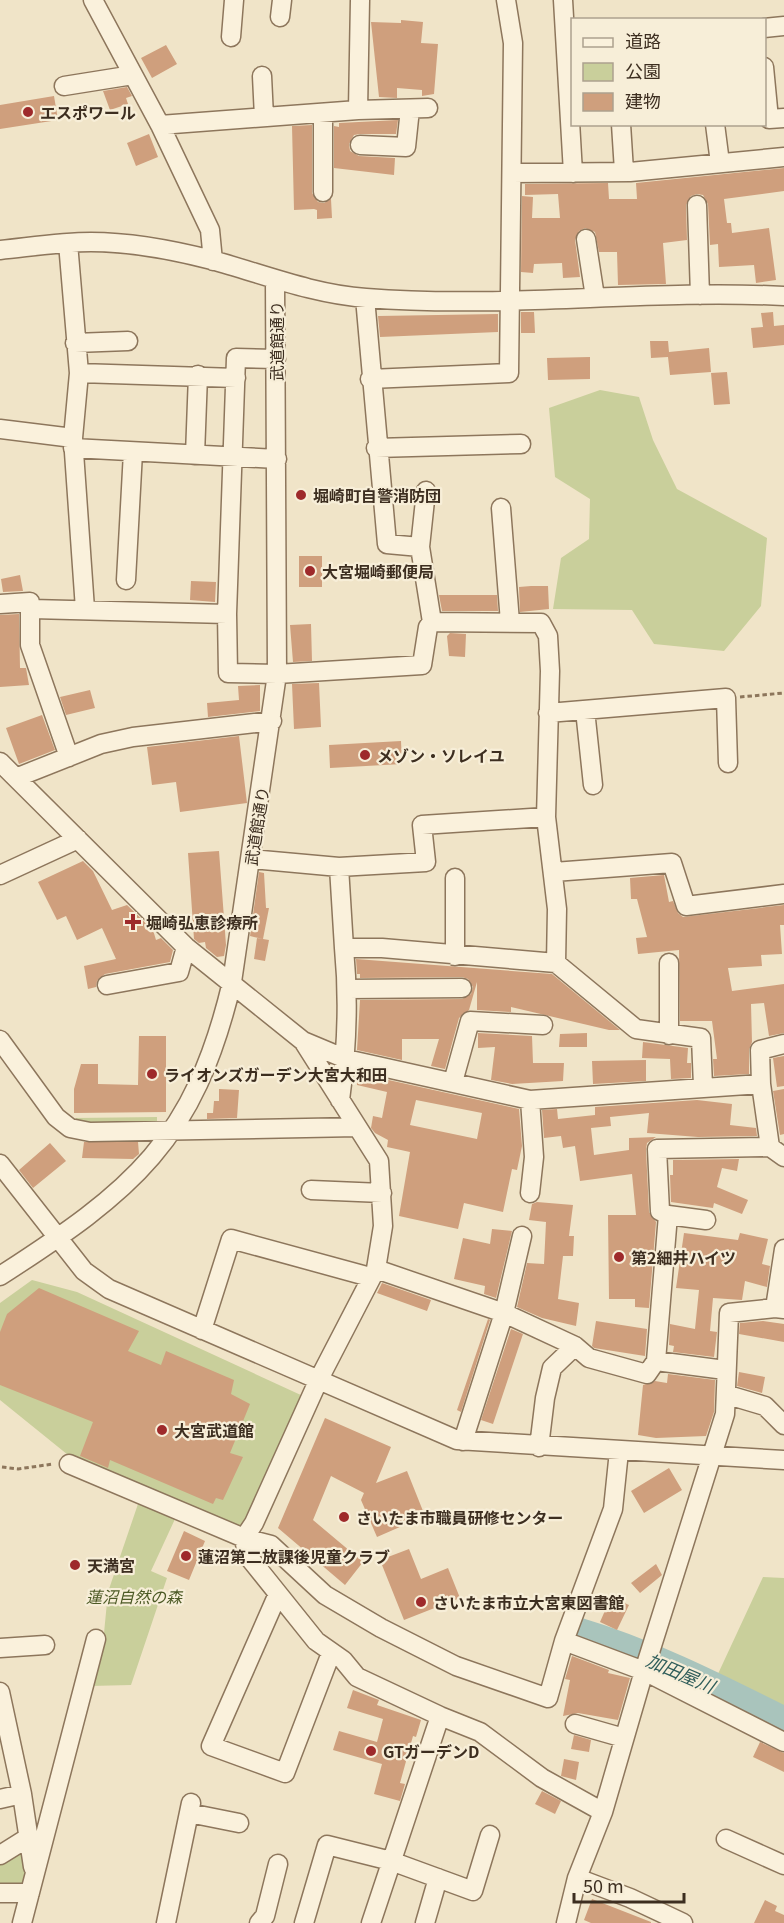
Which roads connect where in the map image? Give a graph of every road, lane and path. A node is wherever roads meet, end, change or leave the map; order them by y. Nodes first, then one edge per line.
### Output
1 (93, 0) edge
2 (234, 0) edge
3 (360, 0) edge
4 (506, 0) edge
5 (563, 0) edge
6 (784, 26) edge
7 (766, 28) edge
8 (231, 37) dead end
9 (570, 42) edge
10 (133, 75) junction
11 (262, 76) dead end
12 (766, 80) edge
13 (64, 86) dead end
14 (571, 86) edge
15 (358, 110) junction
16 (323, 113) junction
17 (264, 117) junction
18 (784, 118) edge
19 (160, 125) junction
20 (572, 126) edge
21 (621, 126) edge
22 (716, 126) edge
23 (360, 146) dead end
24 (784, 157) edge
25 (720, 163) junction
26 (624, 171) junction
27 (512, 172) junction
28 (573, 173) junction
29 (323, 192) dead end
30 (698, 205) dead end
31 (586, 239) dead end
32 (68, 243) junction
33 (0, 250) edge
34 (213, 261) junction
35 (275, 281) junction
36 (700, 295) junction
37 (784, 296) edge
38 (595, 297) junction
39 (365, 298) junction
40 (509, 299) junction
41 (128, 341) dead end
42 (75, 344) junction
43 (276, 359) junction
44 (79, 373) junction
45 (198, 375) junction
46 (236, 378) junction
47 (370, 379) junction
48 (0, 429) edge
49 (73, 443) junction
50 (520, 444) dead end
51 (376, 448) junction
52 (133, 452) junction
53 (195, 455) junction
54 (234, 457) junction
55 (277, 459) junction
56 (426, 491) dead end
57 (501, 508) dead end
58 (420, 547) junction
59 (126, 580) dead end
60 (0, 604) edge
61 (32, 609) junction
62 (85, 609) junction
63 (227, 614) junction
64 (432, 622) junction
65 (510, 622) junction
66 (277, 674) junction
67 (784, 693) edge
68 (726, 698) junction
69 (585, 710) junction
70 (548, 713) junction
71 (272, 721) junction
72 (69, 757) junction
73 (0, 762) edge
74 (728, 763) dead end
75 (18, 777) junction
76 (593, 785) dead end
77 (546, 817) junction
78 (78, 839) junction
79 (251, 859) junction
80 (339, 867) junction
81 (554, 872) junction
82 (0, 875) edge
83 (454, 878) dead end
84 (784, 894) edge
85 (186, 947) junction
86 (344, 948) junction
87 (455, 956) junction
88 (556, 963) junction
89 (669, 963) dead end
90 (232, 982) junction
91 (107, 985) dead end
92 (462, 988) dead end
93 (348, 989) junction
94 (543, 1026) dead end
95 (669, 1035) junction
96 (0, 1040) edge
97 (303, 1041) junction
98 (784, 1044) edge
99 (346, 1059) junction
100 (453, 1082) junction
101 (761, 1084) junction
102 (703, 1086) junction
103 (340, 1100) junction
104 (530, 1100) junction
105 (357, 1127) junction
106 (174, 1130) junction
107 (777, 1152) edge
108 (0, 1164) edge
109 (311, 1190) dead end
110 (382, 1193) junction
111 (530, 1193) dead end
112 (668, 1215) junction
113 (706, 1220) dead end
114 (522, 1236) dead end
115 (59, 1238) junction
116 (784, 1249) edge
117 (782, 1270) edge
118 (373, 1273) junction
119 (0, 1275) edge
120 (779, 1309) edge
121 (504, 1313) junction
122 (202, 1330) junction
123 (574, 1346) junction
124 (656, 1361) junction
125 (725, 1370) junction
126 (319, 1379) junction
127 (728, 1395) junction
128 (784, 1425) edge
129 (463, 1441) junction
130 (539, 1447) junction
131 (619, 1452) junction
132 (713, 1455) junction
133 (784, 1460) edge
134 (69, 1464) joint
135 (2, 1467) dead end
136 (244, 1538) junction
137 (278, 1596) junction
138 (96, 1638) dead end
139 (564, 1641) junction
140 (45, 1645) dead end
141 (0, 1648) edge
142 (332, 1653) junction
143 (644, 1671) junction
144 (0, 1692) edge
145 (440, 1716) junction
146 (4, 1724) edge
147 (575, 1724) dead end
148 (624, 1738) junction
149 (784, 1742) edge
150 (22, 1794) junction
151 (0, 1799) edge
152 (603, 1812) junction
153 (239, 1822) dead end
154 (490, 1835) dead end
155 (29, 1837) junction
156 (726, 1839) dead end
157 (0, 1855) edge
158 (392, 1861) junction
159 (278, 1864) dead end
160 (784, 1865) edge
161 (438, 1878) junction
162 (577, 1878) junction
163 (32, 1885) junction
164 (0, 1893) edge
165 (22, 1923) edge
166 (166, 1923) edge
167 (259, 1923) edge
168 (304, 1923) edge
169 (371, 1923) edge
170 (425, 1923) edge
171 (566, 1923) edge
172 (683, 1923) edge

1 - 10 street
2 - 8 street
3 - 15 street
4 - 27 street
5 - 9 street
6 - 7 street
9 - 14 street
10 - 13 street
10 - 19 street
11 - 17 street
12 - 18 street
15 - 16 street
15 - 23 street
16 - 17 street
16 - 29 street
17 - 19 street
19 - 34 street
20 - 28 street
21 - 26 street
22 - 25 street
24 - 25 street
25 - 26 street
26 - 28 street
27 - 28 street
27 - 40 street
30 - 36 street
31 - 38 street
32 - 33 street
32 - 34 street
32 - 42 street
34 - 35 street
35 - 39 street
35 - 43 street, 武道館通り
36 - 37 street
36 - 38 street
38 - 40 street
39 - 40 street
39 - 47 street
40 - 47 street
41 - 42 street
42 - 44 street
43 - 46 street
43 - 55 street, 武道館通り
44 - 45 street
44 - 49 street
45 - 46 street
45 - 53 street
46 - 54 street
47 - 51 street
48 - 49 street
49 - 52 street
49 - 62 street
50 - 51 street
51 - 58 street
52 - 53 street
52 - 59 street
53 - 54 street
54 - 55 street
54 - 63 street
55 - 66 street, 武道館通り
56 - 58 street
57 - 65 street
58 - 64 street
60 - 61 street
61 - 62 street
61 - 72 street
62 - 63 street
63 - 66 street
64 - 65 street
64 - 66 street
65 - 70 street
66 - 71 street, 武道館通り
67 - 68 path
68 - 69 street
68 - 74 street
69 - 70 street
69 - 76 street
70 - 77 street
71 - 72 street
71 - 79 street, 武道館通り
72 - 75 street
73 - 75 street
75 - 78 street
77 - 80 street
77 - 81 street
78 - 82 street
78 - 85 street
79 - 80 street
79 - 90 street, 武道館通り
80 - 86 street
81 - 84 street
81 - 88 street
83 - 87 street
85 - 90 street
85 - 91 street
86 - 87 street
86 - 93 street
87 - 88 street
88 - 95 street
89 - 95 street
90 - 97 street
90 - 106 street, 武道館通り
92 - 93 street
93 - 99 street
94 - 100 street
95 - 102 street
96 - 106 street
97 - 99 street
97 - 103 street
98 - 101 street
99 - 100 street
99 - 103 street
100 - 104 street
101 - 102 street
101 - 107 street
102 - 104 street
103 - 105 street
104 - 111 street
105 - 106 street
105 - 110 street
106 - 115 street, 武道館通り
107 - 112 street
108 - 115 street
109 - 110 street
110 - 118 street
112 - 113 street
112 - 124 street
114 - 121 street
115 - 119 street, 武道館通り
115 - 122 street
116 - 117 street
117 - 120 street
118 - 121 street
118 - 122 street
118 - 126 street
120 - 125 street
121 - 123 street
121 - 129 street
122 - 126 street
123 - 124 street
123 - 130 street
124 - 125 street
125 - 127 street
126 - 129 street
126 - 136 street
127 - 128 street
127 - 132 street
129 - 130 street
130 - 131 street
131 - 132 street
131 - 139 street
132 - 133 street
132 - 143 street
134 - 135 path
134 - 136 street
136 - 137 street
136 - 139 street
137 - 142 street
137 - 142 street
138 - 163 street
139 - 143 street
140 - 141 street
142 - 145 street
143 - 148 street
143 - 149 street
144 - 146 street
145 - 152 street
145 - 158 street
146 - 150 street
147 - 148 street
148 - 152 street
150 - 151 street
150 - 155 street
152 - 162 street
153 - 166 street
154 - 161 street
155 - 157 street
155 - 163 street
156 - 160 street
158 - 161 street
158 - 168 street
158 - 169 street
159 - 167 street
161 - 170 street
162 - 171 street
162 - 172 street
163 - 164 street
163 - 165 street

